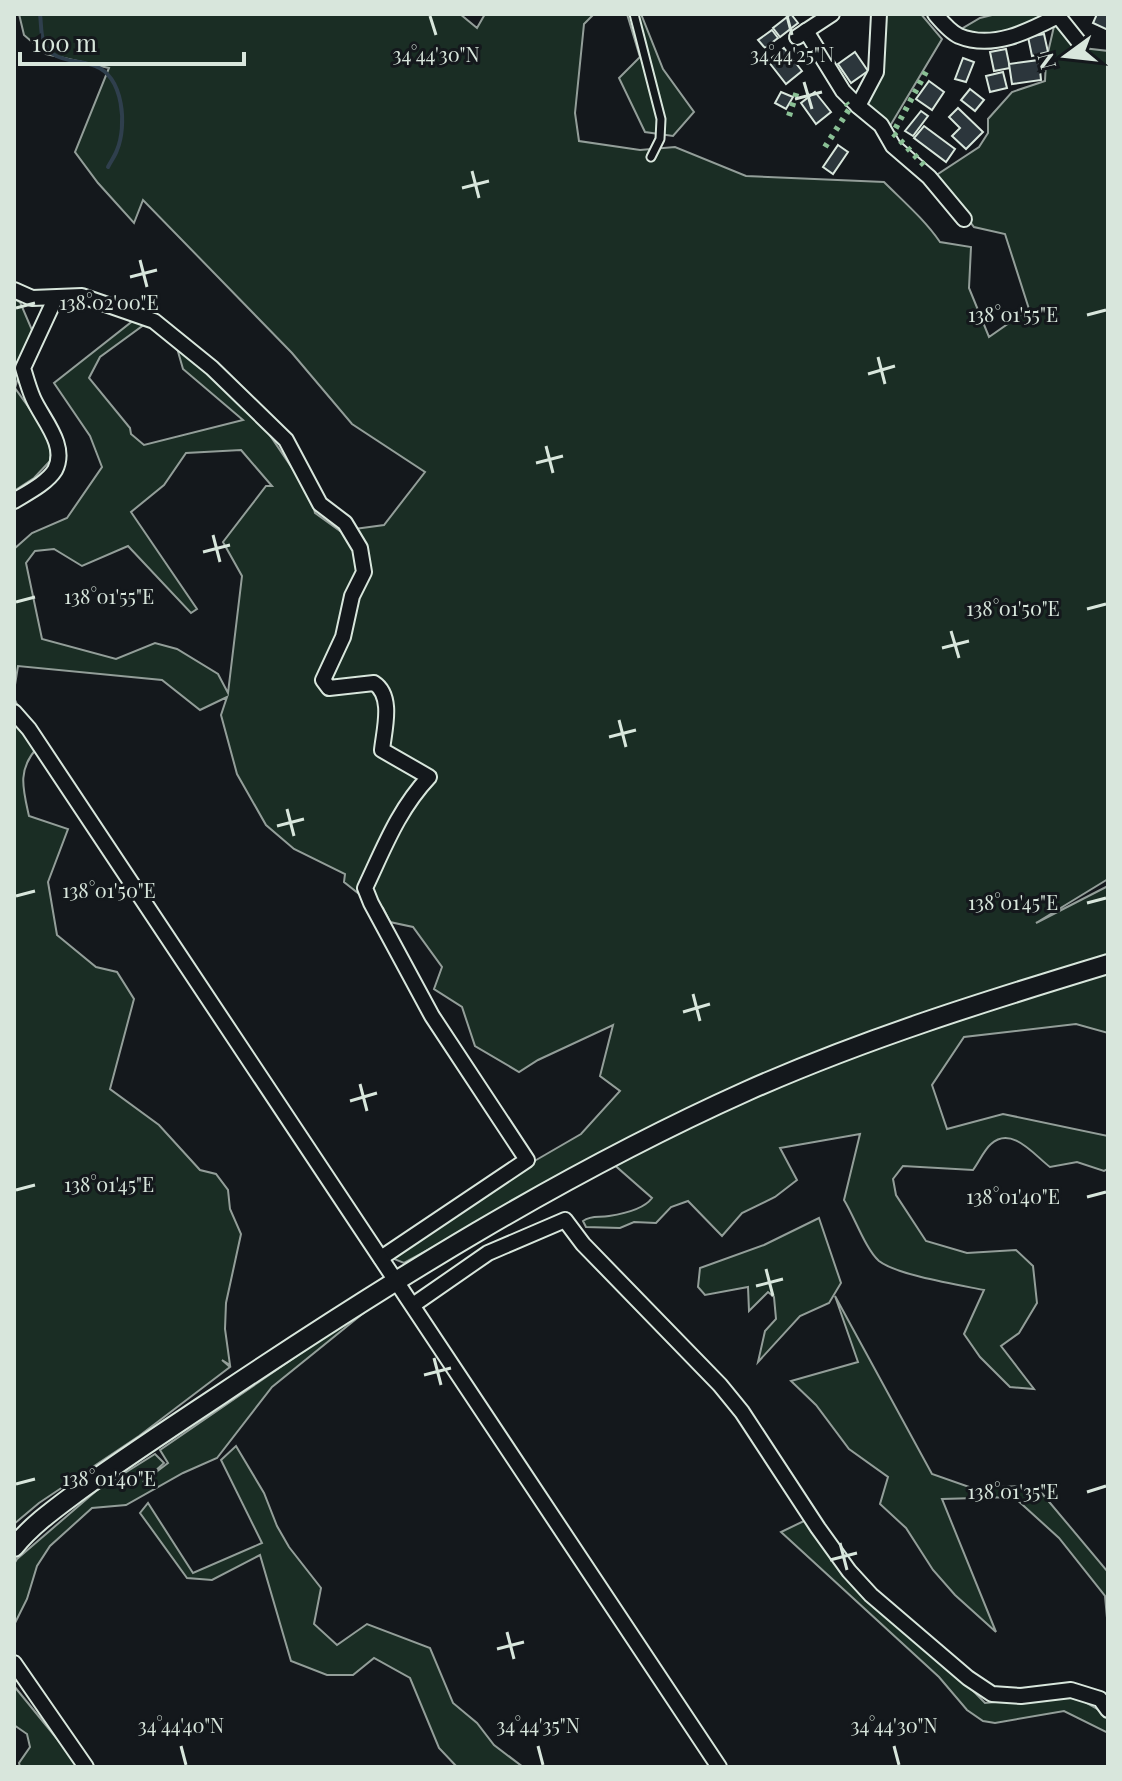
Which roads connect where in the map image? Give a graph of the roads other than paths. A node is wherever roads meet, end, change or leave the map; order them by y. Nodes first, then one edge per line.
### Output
1 (634, 14) edge
2 (832, 14) edge
3 (879, 14) edge
4 (935, 14) edge
5 (1078, 41) dead end
6 (858, 106) junction
7 (651, 157) dead end
8 (964, 219) dead end
9 (14, 290) edge
10 (55, 299) junction
11 (14, 501) edge
12 (14, 712) edge
13 (1108, 964) edge
14 (381, 1258) junction
15 (397, 1281) junction
16 (413, 1305) junction
17 (14, 1547) edge
18 (14, 1663) edge
19 (1108, 1710) edge
20 (86, 1767) edge
21 (719, 1767) edge

1 - 7 lane
2 - 6 street
3 - 6 street
4 - 5 street
6 - 8 street
9 - 10 street
10 - 11 street
10 - 14 street
12 - 14 street
13 - 15 street
14 - 15 street
15 - 16 street
15 - 17 street
16 - 19 street
16 - 21 street
18 - 20 street

